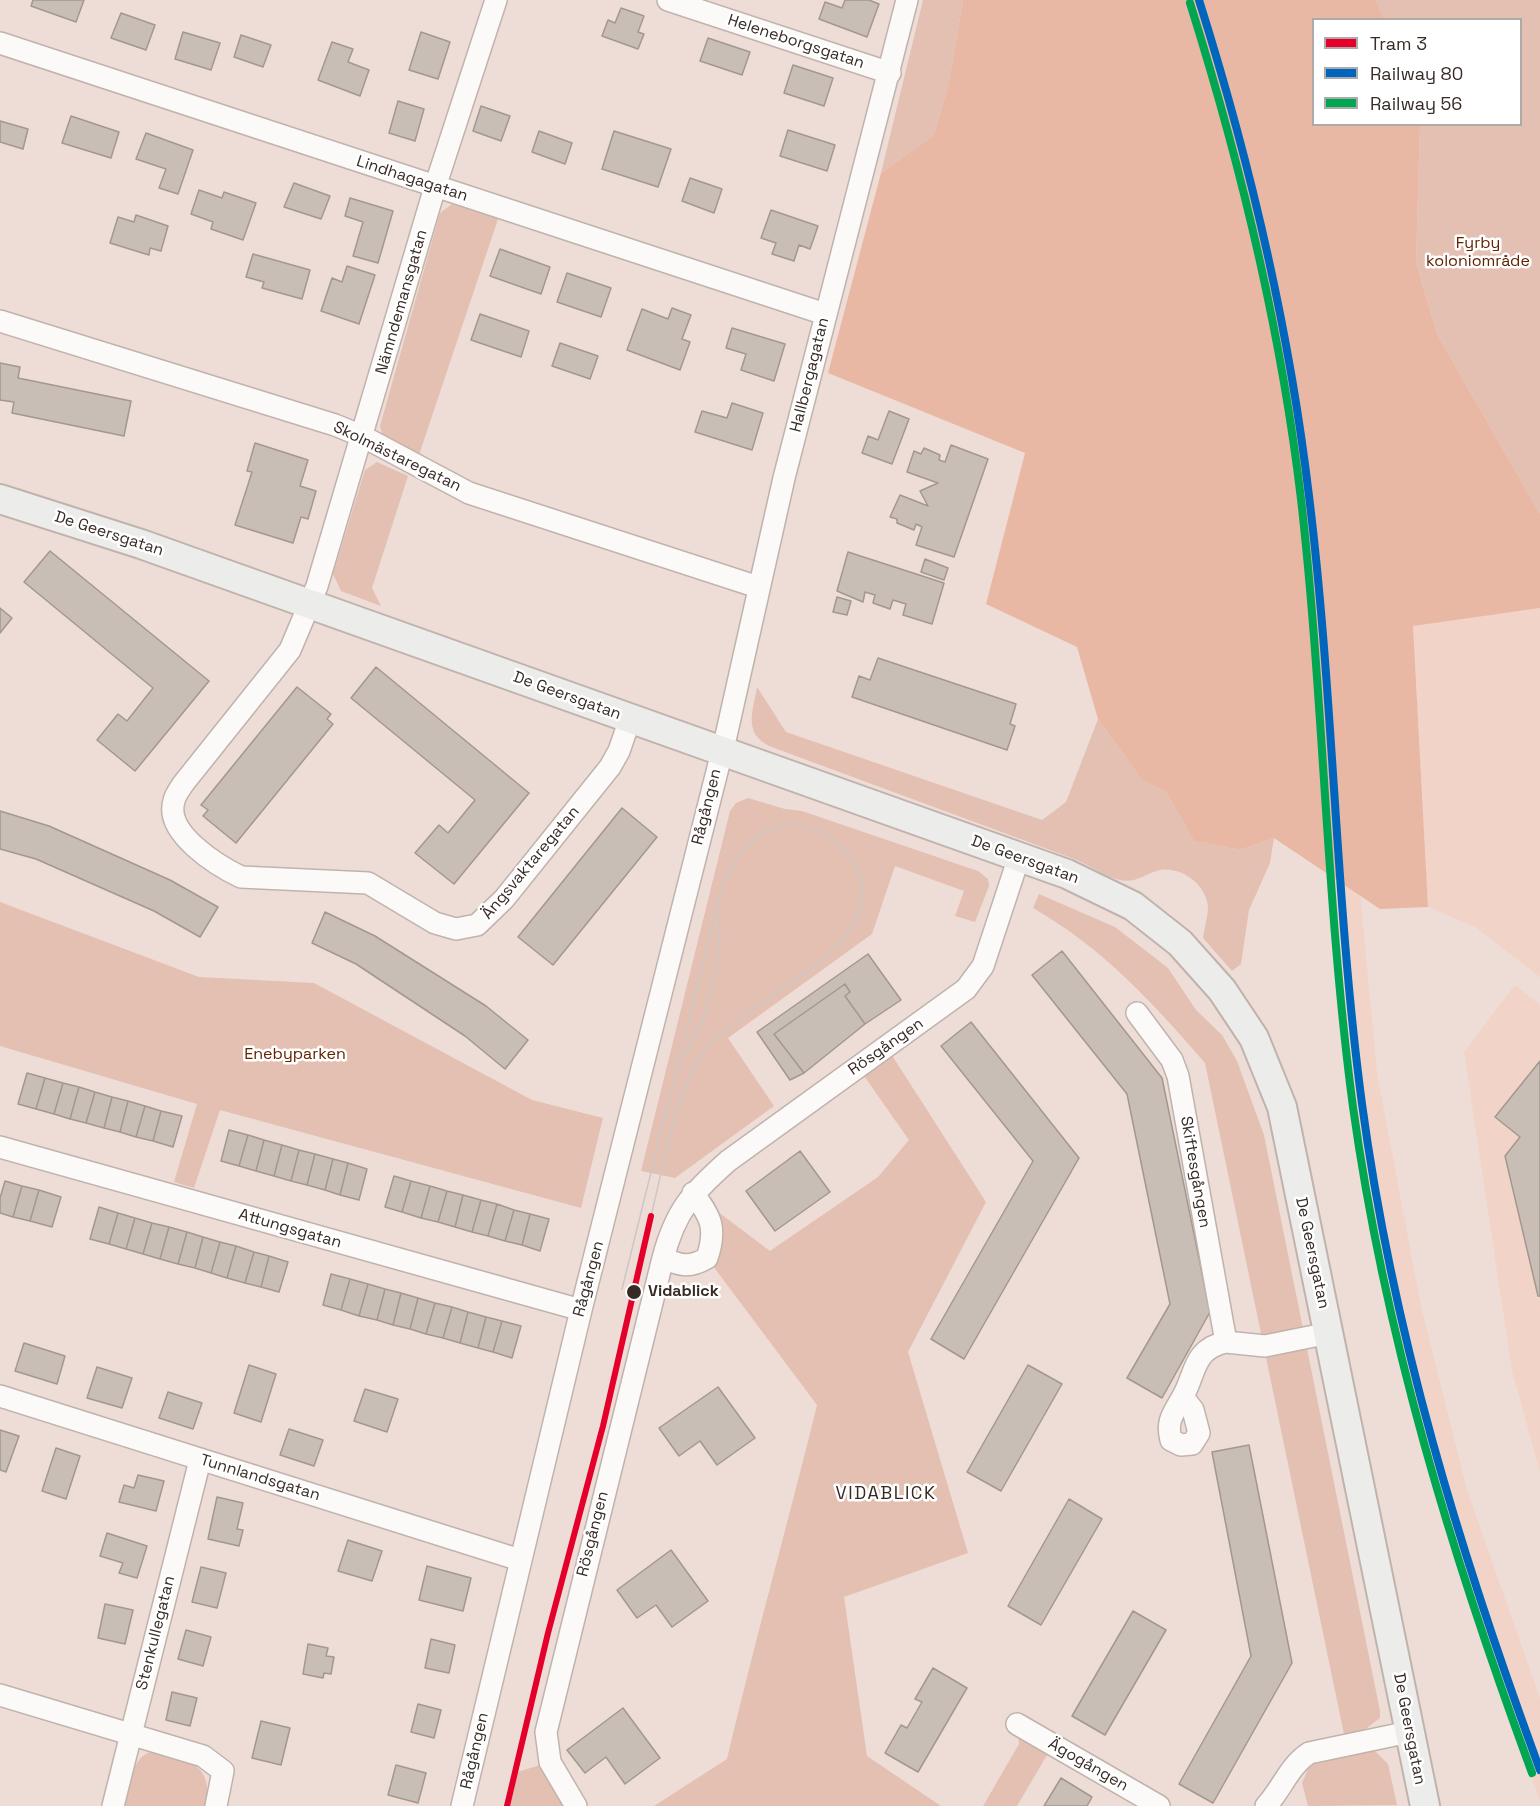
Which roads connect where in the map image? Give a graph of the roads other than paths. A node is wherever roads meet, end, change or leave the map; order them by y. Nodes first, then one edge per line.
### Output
1 (496, 0) edge
2 (668, 0) edge
3 (907, 0) edge
4 (0, 43) edge
5 (890, 72) junction
6 (435, 187) junction
7 (825, 314) junction
8 (0, 321) edge
9 (362, 436) junction
10 (0, 499) edge
11 (758, 587) junction
12 (310, 604) junction
13 (630, 719) junction
14 (721, 752) junction
15 (1019, 857) junction
16 (1137, 1013) dead end
17 (0, 1146) edge
18 (693, 1193) junction
19 (663, 1258) junction
20 (581, 1310) junction
21 (1329, 1333) junction
22 (1226, 1342) junction
23 (0, 1396) edge
24 (1183, 1397) dead end
25 (200, 1460) junction
26 (520, 1560) junction
27 (0, 1695) edge
28 (1017, 1724) dead end
29 (1409, 1732) junction
30 (130, 1735) junction
31 (1285, 1798) edge
32 (113, 1806) edge
33 (216, 1806) edge
34 (462, 1806) edge
35 (576, 1806) edge
36 (1159, 1806) edge
37 (1266, 1806) edge
38 (1425, 1806) edge

1 - 6 street, Nämndemansgatan
2 - 5 street, Heleneborgsgatan
3 - 5 street, Hallbergagatan
4 - 6 street, Lindhagagatan
5 - 7 street, Hallbergagatan
6 - 7 street, Lindhagagatan
6 - 9 street, Nämndemansgatan
7 - 11 street, Hallbergagatan
8 - 9 street, Skolmästaregatan
9 - 11 street, Skolmästaregatan
9 - 12 street, Nämndemansgatan
10 - 12 main road, De Geersgatan
11 - 14 street, Hallbergagatan
12 - 13 main road, De Geersgatan
12 - 13 street, Ängsvaktaregatan
13 - 14 main road, De Geersgatan
14 - 15 main road, De Geersgatan
14 - 20 street, Rågången
15 - 18 street, Rösgången
15 - 21 main road, De Geersgatan
16 - 22 street, Skiftesgången
17 - 20 street, Attungsgatan
18 - 19 street, Rösgången
18 - 19 street
19 - 35 street, Rösgången
20 - 26 street, Rågången
21 - 22 street
21 - 29 main road, De Geersgatan
22 - 24 street
23 - 25 street, Tunnlandsgatan
25 - 26 street, Tunnlandsgatan
25 - 30 street, Stenkullegatan
26 - 34 street, Rågången
27 - 30 street
28 - 36 street, Ägogången
29 - 31 street
29 - 38 main road, De Geersgatan
30 - 32 street, Stenkullegatan
30 - 33 street
31 - 37 street

